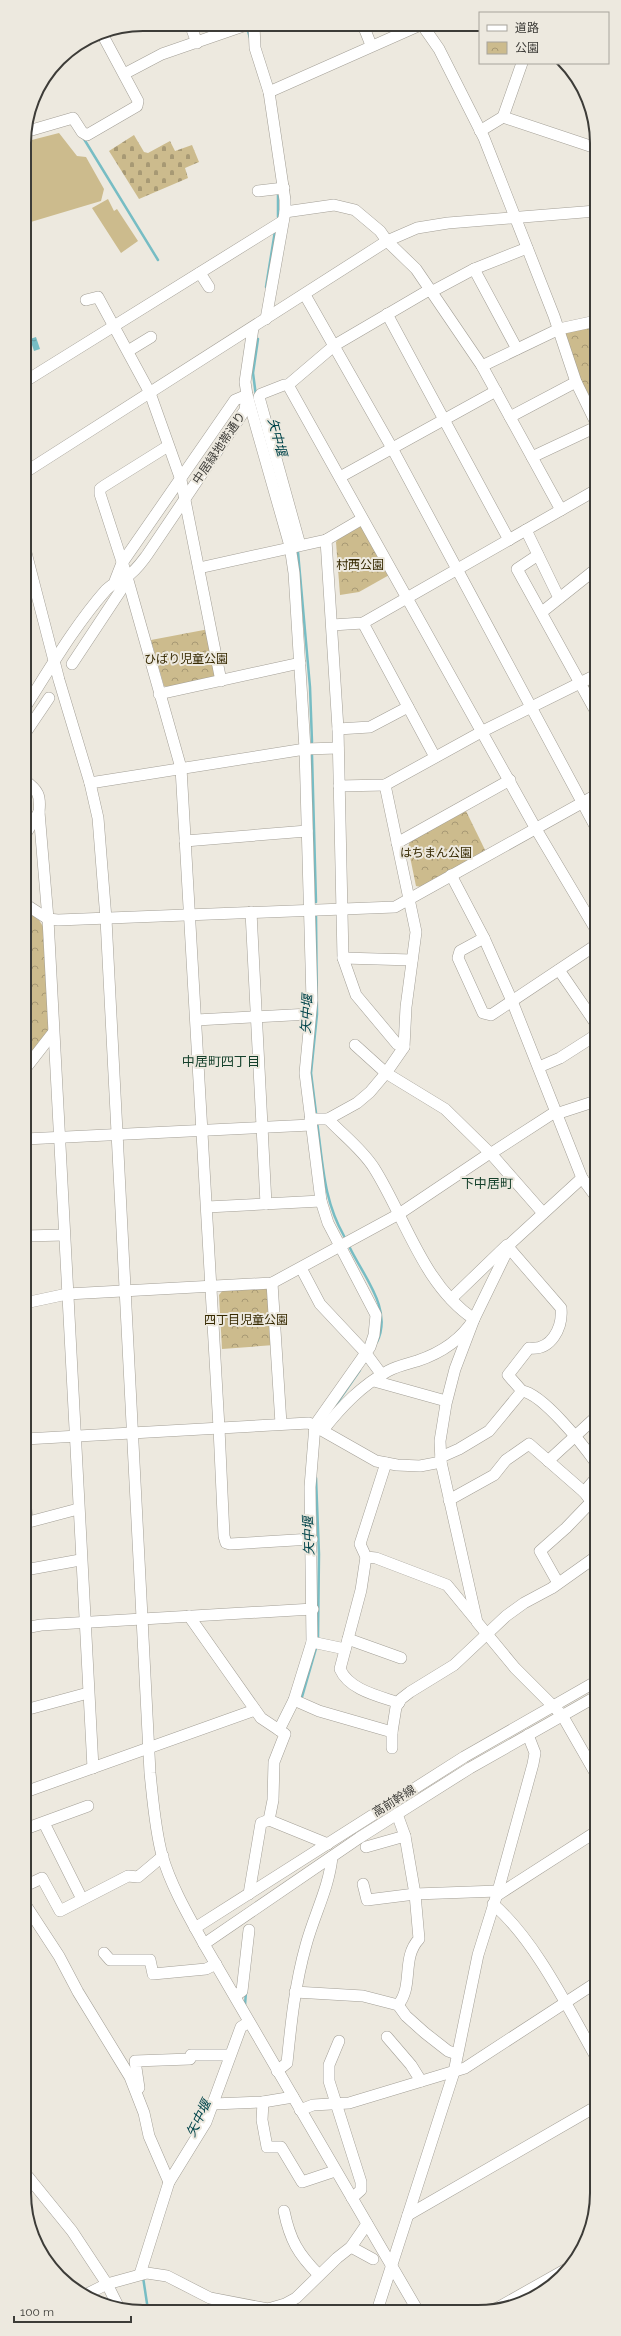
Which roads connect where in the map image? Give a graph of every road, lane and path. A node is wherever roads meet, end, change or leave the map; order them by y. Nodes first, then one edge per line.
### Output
1 (193, 31) edge
2 (230, 31) edge
3 (254, 31) edge
4 (366, 31) edge
5 (406, 31) edge
6 (426, 31) edge
7 (104, 38) edge
8 (197, 43) junction
9 (372, 45) junction
10 (522, 64) edge
11 (124, 74) junction
12 (269, 92) junction
13 (503, 117) junction
14 (32, 130) edge
15 (480, 131) junction
16 (590, 146) edge
17 (284, 188) junction
18 (258, 191) dead end
19 (590, 211) edge
20 (284, 216) junction
21 (516, 217) junction
22 (387, 241) junction
23 (527, 248) junction
24 (474, 269) junction
25 (200, 273) junction
26 (209, 287) dead end
27 (430, 291) junction
28 (305, 295) junction
29 (86, 300) dead end
30 (387, 314) junction
31 (266, 318) junction
32 (590, 322) edge
33 (114, 326) junction
34 (253, 328) junction
35 (559, 329) junction
36 (151, 337) dead end
37 (335, 345) junction
38 (517, 349) junction
39 (128, 351) junction
40 (482, 366) junction
41 (31, 378) edge
42 (576, 382) junction
43 (288, 385) junction
44 (496, 391) junction
45 (150, 393) junction
46 (246, 396) junction
47 (590, 411) edge
48 (510, 417) junction
49 (444, 420) junction
50 (590, 431) edge
51 (168, 446) junction
52 (392, 448) junction
53 (532, 457) junction
54 (31, 469) edge
55 (340, 478) junction
56 (181, 480) junction
57 (590, 493) edge
58 (185, 498) junction
59 (561, 510) junction
60 (362, 519) junction
61 (526, 530) junction
62 (326, 540) junction
63 (509, 540) junction
64 (295, 546) junction
65 (538, 555) junction
66 (122, 563) junction
67 (199, 568) junction
68 (456, 570) junction
69 (31, 573) edge
70 (590, 574) edge
71 (127, 576) junction
72 (115, 581) junction
73 (407, 598) junction
74 (559, 598) junction
75 (542, 612) junction
76 (363, 623) junction
77 (332, 625) junction
78 (54, 663) junction
79 (300, 663) junction
80 (72, 664) dead end
81 (590, 678) edge
82 (221, 680) junction
83 (580, 683) junction
84 (159, 694) junction
85 (31, 698) edge
86 (49, 698) dead end
87 (590, 701) edge
88 (531, 706) junction
89 (408, 707) junction
90 (31, 725) edge
91 (338, 728) junction
92 (483, 731) junction
93 (338, 748) junction
94 (305, 749) junction
95 (435, 757) junction
96 (181, 768) junction
97 (510, 780) junction
98 (90, 783) junction
99 (385, 785) junction
100 (31, 786) edge
101 (339, 786) junction
102 (590, 798) edge
103 (582, 802) junction
104 (39, 812) junction
105 (590, 817) edge
106 (31, 824) edge
107 (536, 829) junction
108 (307, 831) junction
109 (185, 841) junction
110 (397, 843) junction
111 (451, 875) junction
112 (409, 900) junction
113 (31, 908) edge
114 (342, 908) junction
115 (308, 909) junction
116 (251, 912) junction
117 (189, 915) junction
118 (48, 919) junction
119 (106, 919) junction
120 (590, 920) edge
121 (484, 938) junction
122 (590, 949) edge
123 (343, 958) junction
124 (412, 960) junction
125 (559, 970) junction
126 (512, 1001) junction
127 (310, 1014) junction
128 (590, 1015) edge
129 (256, 1016) junction
130 (196, 1020) junction
131 (53, 1033) junction
132 (590, 1039) edge
133 (355, 1045) dead end
134 (404, 1047) junction
135 (31, 1061) edge
136 (539, 1067) junction
137 (386, 1073) junction
138 (590, 1103) edge
139 (555, 1113) junction
140 (328, 1119) junction
141 (311, 1122) junction
142 (262, 1127) junction
143 (203, 1132) junction
144 (116, 1134) junction
145 (60, 1137) junction
146 (31, 1139) edge
147 (490, 1154) junction
148 (582, 1178) junction
149 (590, 1189) edge
150 (321, 1201) junction
151 (266, 1204) junction
152 (207, 1207) junction
153 (543, 1213) junction
154 (399, 1214) junction
155 (64, 1235) junction
156 (31, 1236) edge
157 (510, 1245) junction
158 (341, 1246) junction
159 (301, 1268) junction
160 (272, 1283) junction
161 (211, 1287) junction
162 (126, 1290) junction
163 (67, 1294) junction
164 (451, 1299) junction
165 (31, 1302) edge
166 (474, 1319) junction
167 (365, 1352) junction
168 (378, 1378) junction
169 (522, 1391) junction
170 (446, 1401) junction
171 (590, 1423) edge
172 (281, 1424) junction
173 (219, 1428) junction
174 (319, 1428) junction
175 (133, 1433) junction
176 (576, 1436) junction
177 (74, 1437) junction
178 (31, 1439) edge
179 (590, 1455) edge
180 (441, 1460) junction
181 (548, 1461) junction
182 (386, 1463) junction
183 (590, 1485) edge
184 (584, 1492) junction
185 (450, 1500) junction
186 (590, 1500) edge
187 (590, 1508) edge
188 (78, 1509) junction
189 (31, 1522) edge
190 (312, 1539) junction
191 (366, 1557) junction
192 (80, 1560) junction
193 (590, 1560) edge
194 (31, 1569) edge
195 (558, 1583) junction
196 (313, 1609) junction
197 (188, 1616) junction
198 (142, 1619) junction
199 (84, 1622) junction
200 (477, 1622) junction
201 (31, 1627) edge
202 (487, 1634) junction
203 (312, 1642) junction
204 (346, 1644) junction
205 (401, 1658) dead end
206 (590, 1685) edge
207 (88, 1693) junction
208 (294, 1700) junction
209 (590, 1700) edge
210 (399, 1704) junction
211 (554, 1706) junction
212 (31, 1708) edge
213 (255, 1710) junction
214 (562, 1715) junction
215 (278, 1730) junction
216 (392, 1732) junction
217 (528, 1735) junction
218 (149, 1748) junction
219 (392, 1748) dead end
220 (590, 1764) edge
221 (93, 1768) junction
222 (31, 1790) edge
223 (88, 1806) dead end
224 (397, 1814) junction
225 (269, 1820) junction
226 (44, 1823) junction
227 (31, 1827) edge
228 (404, 1836) junction
229 (590, 1836) edge
230 (328, 1844) junction
231 (366, 1847) dead end
232 (163, 1856) junction
233 (332, 1857) junction
234 (31, 1883) edge
235 (363, 1884) dead end
236 (249, 1894) junction
237 (415, 1894) junction
238 (496, 1897) junction
239 (82, 1899) junction
240 (31, 1913) edge
241 (195, 1928) junction
242 (249, 1930) dead end
243 (204, 1944) junction
244 (104, 1953) dead end
245 (216, 1964) junction
246 (590, 1987) edge
247 (295, 1992) junction
248 (235, 1996) junction
249 (566, 2002) junction
250 (398, 2006) junction
251 (249, 2022) junction
252 (387, 2037) dead end
253 (339, 2041) dead end
254 (590, 2047) edge
255 (230, 2054) junction
256 (457, 2054) junction
257 (278, 2071) junction
258 (454, 2072) junction
259 (421, 2081) junction
260 (293, 2097) junction
261 (263, 2102) junction
262 (213, 2104) junction
263 (336, 2104) junction
264 (141, 2105) junction
265 (300, 2110) junction
266 (590, 2110) edge
267 (335, 2170) junction
268 (31, 2180) edge
269 (168, 2182) junction
270 (352, 2198) junction
271 (284, 2211) dead end
272 (408, 2215) junction
273 (367, 2224) junction
274 (351, 2247) junction
275 (373, 2259) dead end
276 (392, 2266) junction
277 (140, 2274) junction
278 (319, 2275) junction
279 (551, 2278) edge
280 (106, 2284) junction
281 (91, 2292) edge
282 (513, 2299) edge
283 (113, 2301) edge
284 (240, 2305) edge
285 (282, 2305) edge
286 (379, 2305) edge
287 (415, 2305) edge

1 - 8 street
2 - 8 street
3 - 12 street
4 - 9 street
5 - 9 street
6 - 15 street
7 - 11 street
8 - 11 street
9 - 12 street
10 - 13 street
11 - 14 street
12 - 17 street
13 - 15 street
13 - 16 street
15 - 21 street
17 - 18 street
17 - 20 street
19 - 21 street
20 - 22 street
20 - 25 street
20 - 31 street
21 - 22 street
21 - 23 street
22 - 27 street
22 - 28 street
23 - 24 street
23 - 35 street
24 - 27 street
24 - 38 street
25 - 26 street
25 - 33 street
27 - 30 street
27 - 40 street
28 - 31 street
28 - 37 street
29 - 33 street
30 - 37 street
30 - 49 street
31 - 34 street
32 - 35 street
33 - 39 street
33 - 41 street
34 - 45 street
34 - 46 street
35 - 38 street
35 - 42 street
36 - 39 street
37 - 43 street
37 - 52 street
38 - 40 street
39 - 45 street
40 - 44 street
42 - 47 street
42 - 48 street
43 - 55 street
43 - 64 street
44 - 48 street
44 - 49 street
45 - 51 street
45 - 54 street
46 - 56 street, 中居緑地帯通り
46 - 58 street, 中居緑地帯通り
46 - 64 street
48 - 53 street
49 - 52 street
49 - 63 street
50 - 53 street
51 - 56 street
51 - 66 street
52 - 55 street
52 - 68 street
53 - 59 street
55 - 60 street
56 - 58 street
56 - 66 street, 中居緑地帯通り
57 - 59 street
58 - 67 street
58 - 71 street, 中居緑地帯通り
59 - 61 street
60 - 62 street
60 - 73 street
61 - 63 street
61 - 65 street
62 - 64 street
62 - 77 street
63 - 68 street
64 - 67 street
64 - 79 street
65 - 74 street
65 - 75 street
66 - 71 street
66 - 72 street, 中居緑地帯通り
67 - 82 street
68 - 73 street
68 - 88 street
69 - 78 street
70 - 74 street
71 - 72 street, 中居緑地帯通り
71 - 80 street
71 - 84 street
72 - 78 street, 中居緑地帯通り
73 - 76 street
73 - 92 street
74 - 75 street
75 - 83 street
76 - 77 street
76 - 89 street
77 - 91 street
78 - 85 street, 中居緑地帯通り
78 - 98 street
79 - 82 street
79 - 94 street
81 - 83 street
82 - 84 street
83 - 87 street
83 - 88 street
84 - 96 street
86 - 90 street
88 - 92 street
88 - 103 street
89 - 91 street
89 - 95 street
91 - 93 street
92 - 95 street
92 - 97 street
93 - 94 street
93 - 101 street
94 - 96 street
94 - 108 street
95 - 99 street
96 - 98 street
96 - 109 street
97 - 107 street
97 - 110 street
98 - 119 street
99 - 101 street
99 - 110 street
100 - 104 street
101 - 114 street
102 - 103 street
103 - 105 street
103 - 107 street
104 - 106 street
104 - 118 street
107 - 111 street
107 - 120 street
108 - 109 street
108 - 115 street
109 - 117 street
110 - 112 street
111 - 112 street
111 - 121 street
112 - 114 street
112 - 124 street
113 - 118 street
114 - 115 street
114 - 123 street
115 - 116 street
115 - 127 street
116 - 117 street
116 - 129 street
117 - 119 street
117 - 130 street
118 - 119 street
118 - 131 street
119 - 144 street
121 - 126 street
121 - 126 street
122 - 125 street
123 - 124 street
123 - 134 street
124 - 134 street
125 - 126 street
125 - 128 street
126 - 136 street
127 - 129 street
127 - 141 street
129 - 130 street
129 - 142 street
130 - 143 street
131 - 135 street
131 - 145 street
132 - 136 street
133 - 137 street
134 - 137 street
136 - 139 street
137 - 140 street
137 - 147 street
138 - 139 street
139 - 147 street
139 - 148 street
140 - 141 street
140 - 154 street
141 - 142 street
141 - 150 street
142 - 143 street
142 - 151 street
143 - 144 street
143 - 152 street
144 - 145 street
144 - 162 street
145 - 146 street
145 - 155 street
147 - 153 street
147 - 154 street
148 - 149 street
148 - 153 street
150 - 151 street
150 - 158 street
151 - 152 street
152 - 161 street
153 - 157 street
154 - 158 street
154 - 164 street
155 - 156 street
155 - 163 street
157 - 164 street
157 - 166 street
157 - 169 street
158 - 159 street
158 - 167 street
159 - 160 street
159 - 167 street
160 - 161 street
160 - 172 street
161 - 162 street
161 - 173 street
162 - 163 street
162 - 175 street
163 - 165 street
163 - 177 street
164 - 166 street
166 - 168 street
166 - 170 street
167 - 168 street
167 - 174 street
168 - 170 street
168 - 174 street
169 - 176 street
169 - 180 street
170 - 180 street
171 - 176 street
172 - 173 street
172 - 174 street
173 - 175 street
173 - 190 street
174 - 182 street
174 - 190 street
175 - 177 street
175 - 198 street
176 - 179 street
176 - 181 street
177 - 178 street
177 - 188 street
180 - 182 street
180 - 185 street
181 - 184 street
181 - 185 street
182 - 191 street
183 - 184 street
184 - 186 street
185 - 200 street
187 - 195 street
188 - 189 street
188 - 192 street
190 - 196 street
191 - 200 street
191 - 204 street
192 - 194 street
192 - 199 street
193 - 195 street
195 - 202 street
196 - 197 street
196 - 203 street
197 - 198 street
197 - 213 street
198 - 199 street
198 - 218 street
199 - 201 street
199 - 207 street
200 - 202 street
202 - 210 street
202 - 211 street
203 - 204 street
203 - 208 street
204 - 205 street
204 - 210 street
206 - 211 street, 高前幹線
207 - 212 street
207 - 221 street
208 - 215 street
208 - 216 street
209 - 214 street, 高前幹線
210 - 216 street
211 - 214 street
211 - 230 street, 高前幹線
213 - 215 street
213 - 218 street
214 - 217 street, 高前幹線
214 - 220 street
215 - 225 street
216 - 219 street
217 - 224 street, 高前幹線
217 - 238 street
218 - 221 street
218 - 232 street
221 - 222 street
223 - 226 street
224 - 228 street
224 - 233 street, 高前幹線
225 - 230 street
225 - 236 street
226 - 227 street
226 - 239 street
228 - 231 street
228 - 237 street
229 - 238 street
230 - 236 street, 高前幹線
232 - 239 street
232 - 241 street
233 - 243 street, 高前幹線
233 - 247 street
234 - 239 street
235 - 237 street
236 - 241 street, 高前幹線
237 - 238 street
237 - 250 street
238 - 249 street
238 - 256 street
240 - 264 street
241 - 243 street
242 - 248 street
243 - 245 street
244 - 245 street
245 - 248 street
246 - 249 street
247 - 250 street
247 - 257 street
248 - 251 street
249 - 254 street
249 - 258 street
250 - 256 street
251 - 255 street
251 - 257 street
252 - 259 street
253 - 263 street
255 - 262 street
255 - 264 street
256 - 258 street
257 - 260 street
258 - 259 street
258 - 272 street
259 - 263 street
260 - 261 street
260 - 265 street
261 - 262 street
261 - 267 street
262 - 269 street
263 - 265 street
263 - 270 street
264 - 269 street
265 - 267 street
266 - 272 street
267 - 270 street
268 - 280 street
269 - 277 street
270 - 273 street
271 - 278 street
272 - 276 street
273 - 274 street
273 - 276 street
274 - 275 street
274 - 278 street
276 - 286 street
276 - 287 street
277 - 280 street
277 - 284 street
278 - 285 street
279 - 282 street
280 - 281 street
280 - 283 street

